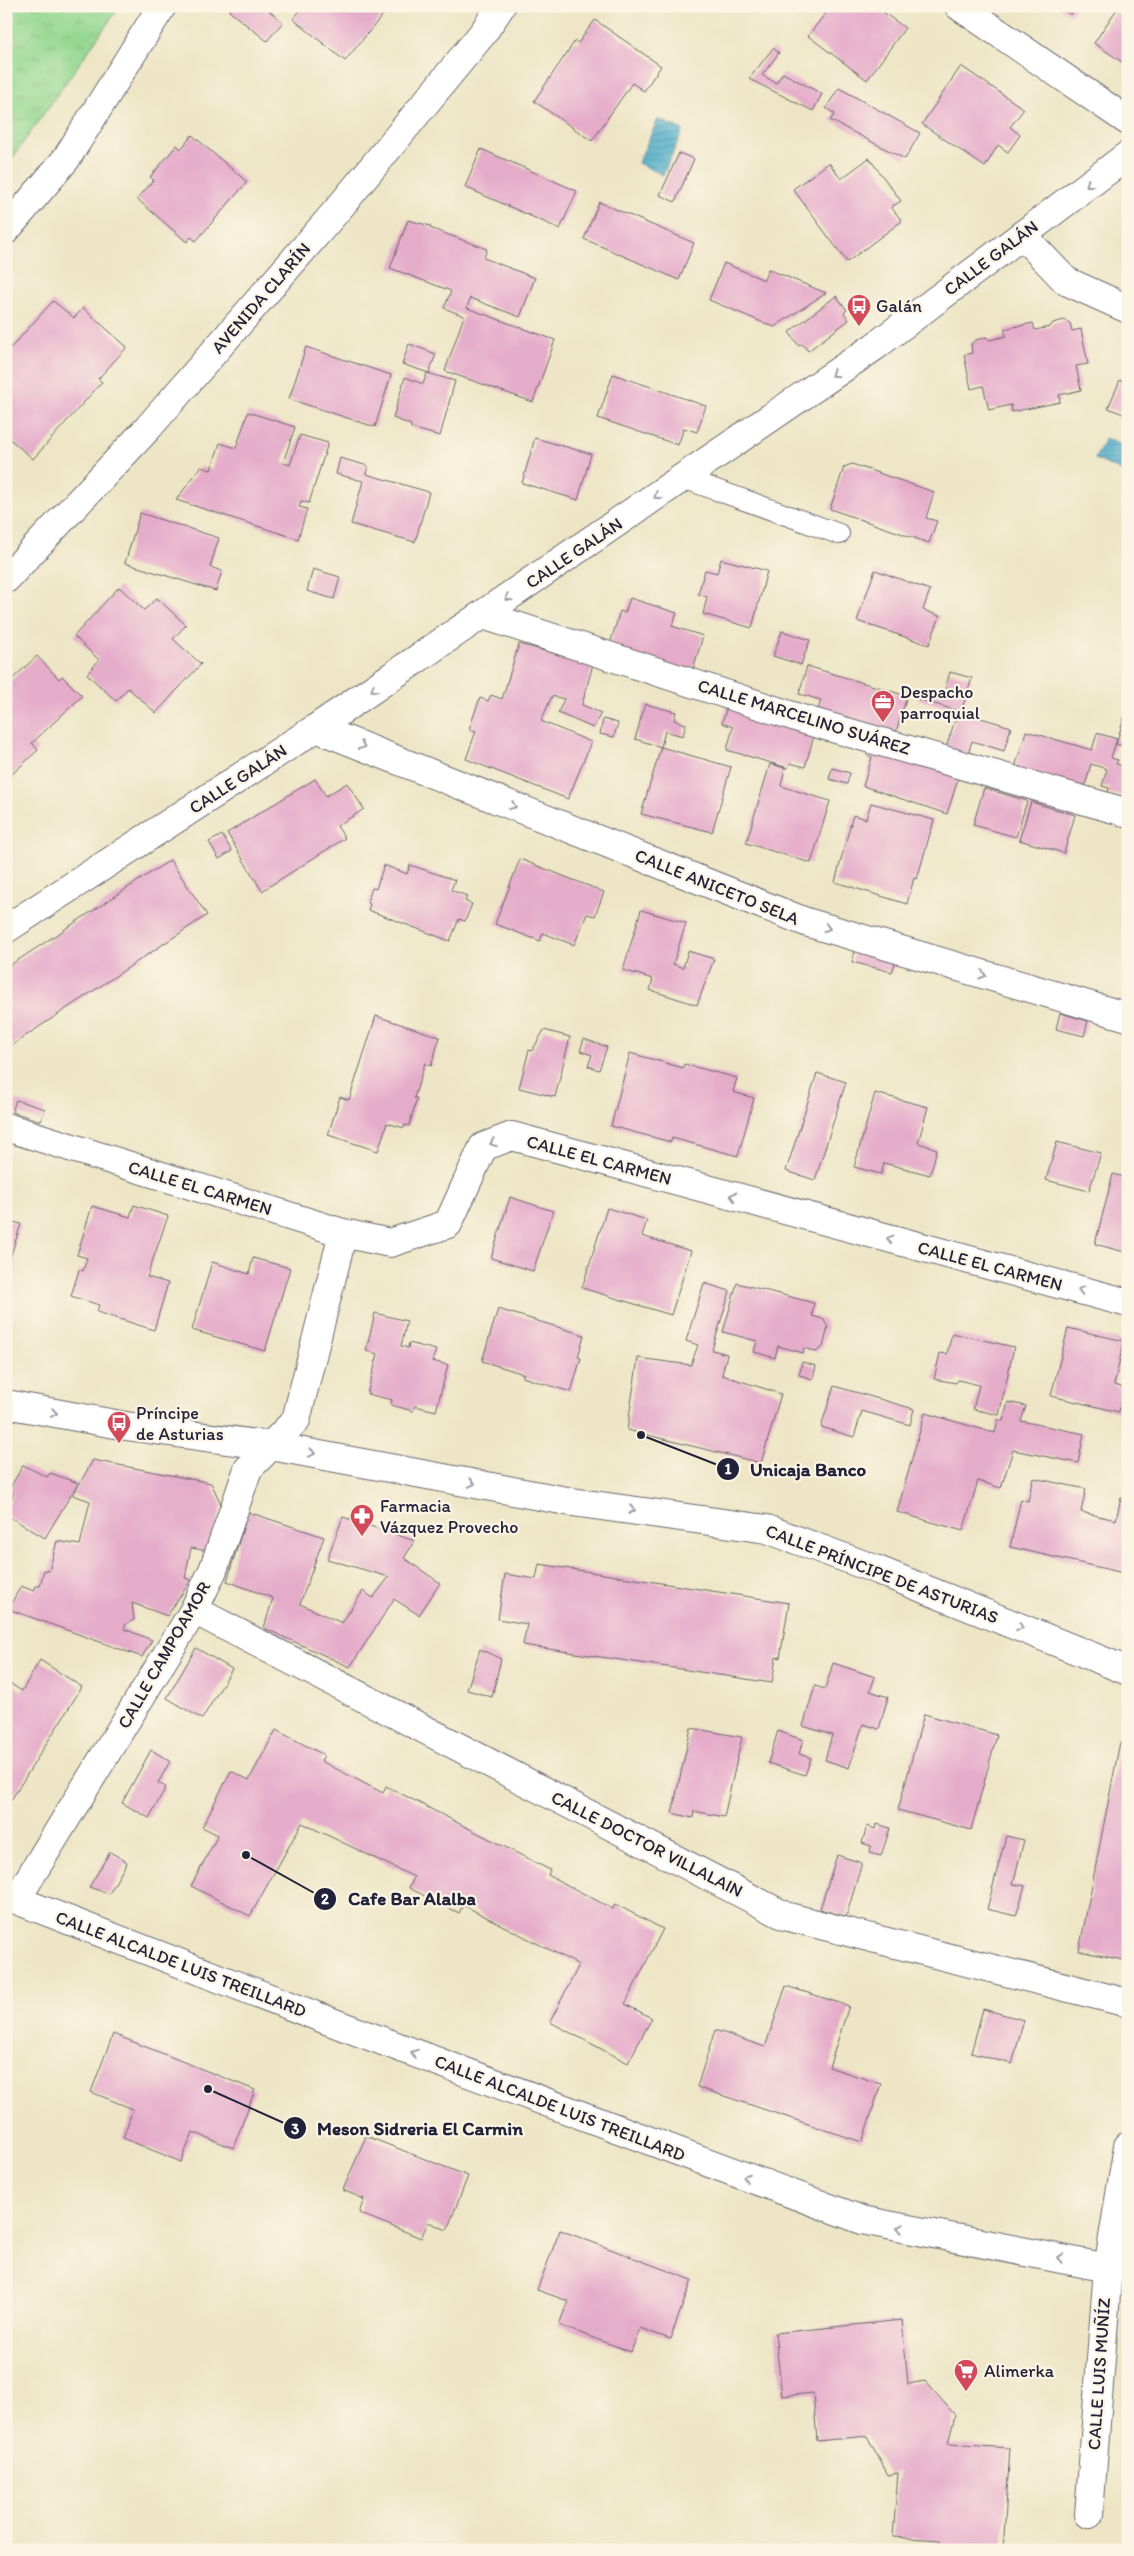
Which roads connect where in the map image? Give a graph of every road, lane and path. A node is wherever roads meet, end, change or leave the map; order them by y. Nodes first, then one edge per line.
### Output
1 (162, 6) edge
2 (501, 6) edge
3 (959, 6) edge
4 (1128, 121) edge
5 (1128, 155) edge
6 (6, 230) edge
7 (1022, 235) junction
8 (1128, 309) edge
9 (683, 478) junction
10 (839, 534) dead end
11 (6, 579) edge
12 (483, 615) junction
13 (316, 728) junction
14 (1128, 813) edge
15 (6, 929) edge
16 (1128, 1017) edge
17 (6, 1127) edge
18 (344, 1233) junction
19 (1128, 1303) edge
20 (6, 1404) edge
21 (271, 1446) junction
22 (194, 1610) junction
23 (1128, 1670) edge
24 (11, 1898) edge
25 (1128, 2003) edge
26 (1128, 2146) edge
27 (1118, 2268) edge
28 (1089, 2514) dead end

1 - 6 street
2 - 11 street, AVENIDA CLARÍN
3 - 4 street
5 -> 7 street, CALLE GALÁN
7 - 8 street
7 -> 9 street, CALLE GALÁN
9 - 10 lane
9 -> 12 street, CALLE GALÁN
12 -> 13 street, CALLE GALÁN
12 - 14 street, CALLE MARCELINO SUÁREZ
13 - 15 street, CALLE GALÁN
13 -> 16 street, CALLE ANICETO SELA
17 - 18 street, CALLE EL CARMEN
19 -> 18 street, CALLE EL CARMEN
18 - 21 street, CALLE CAMPOAMOR
20 -> 21 street, CALLE PRÍNCIPE DE ASTURIAS
21 - 22 street, CALLE CAMPOAMOR
21 -> 23 street, CALLE PRÍNCIPE DE ASTURIAS
22 - 24 street, CALLE CAMPOAMOR
22 - 25 street, CALLE DOCTOR VILLALAIN
27 -> 24 street, CALLE ALCALDE LUIS TREILLARD
26 - 27 street, CALLE LUIS MUÑÍZ
27 - 28 street, CALLE LUIS MUÑÍZ

